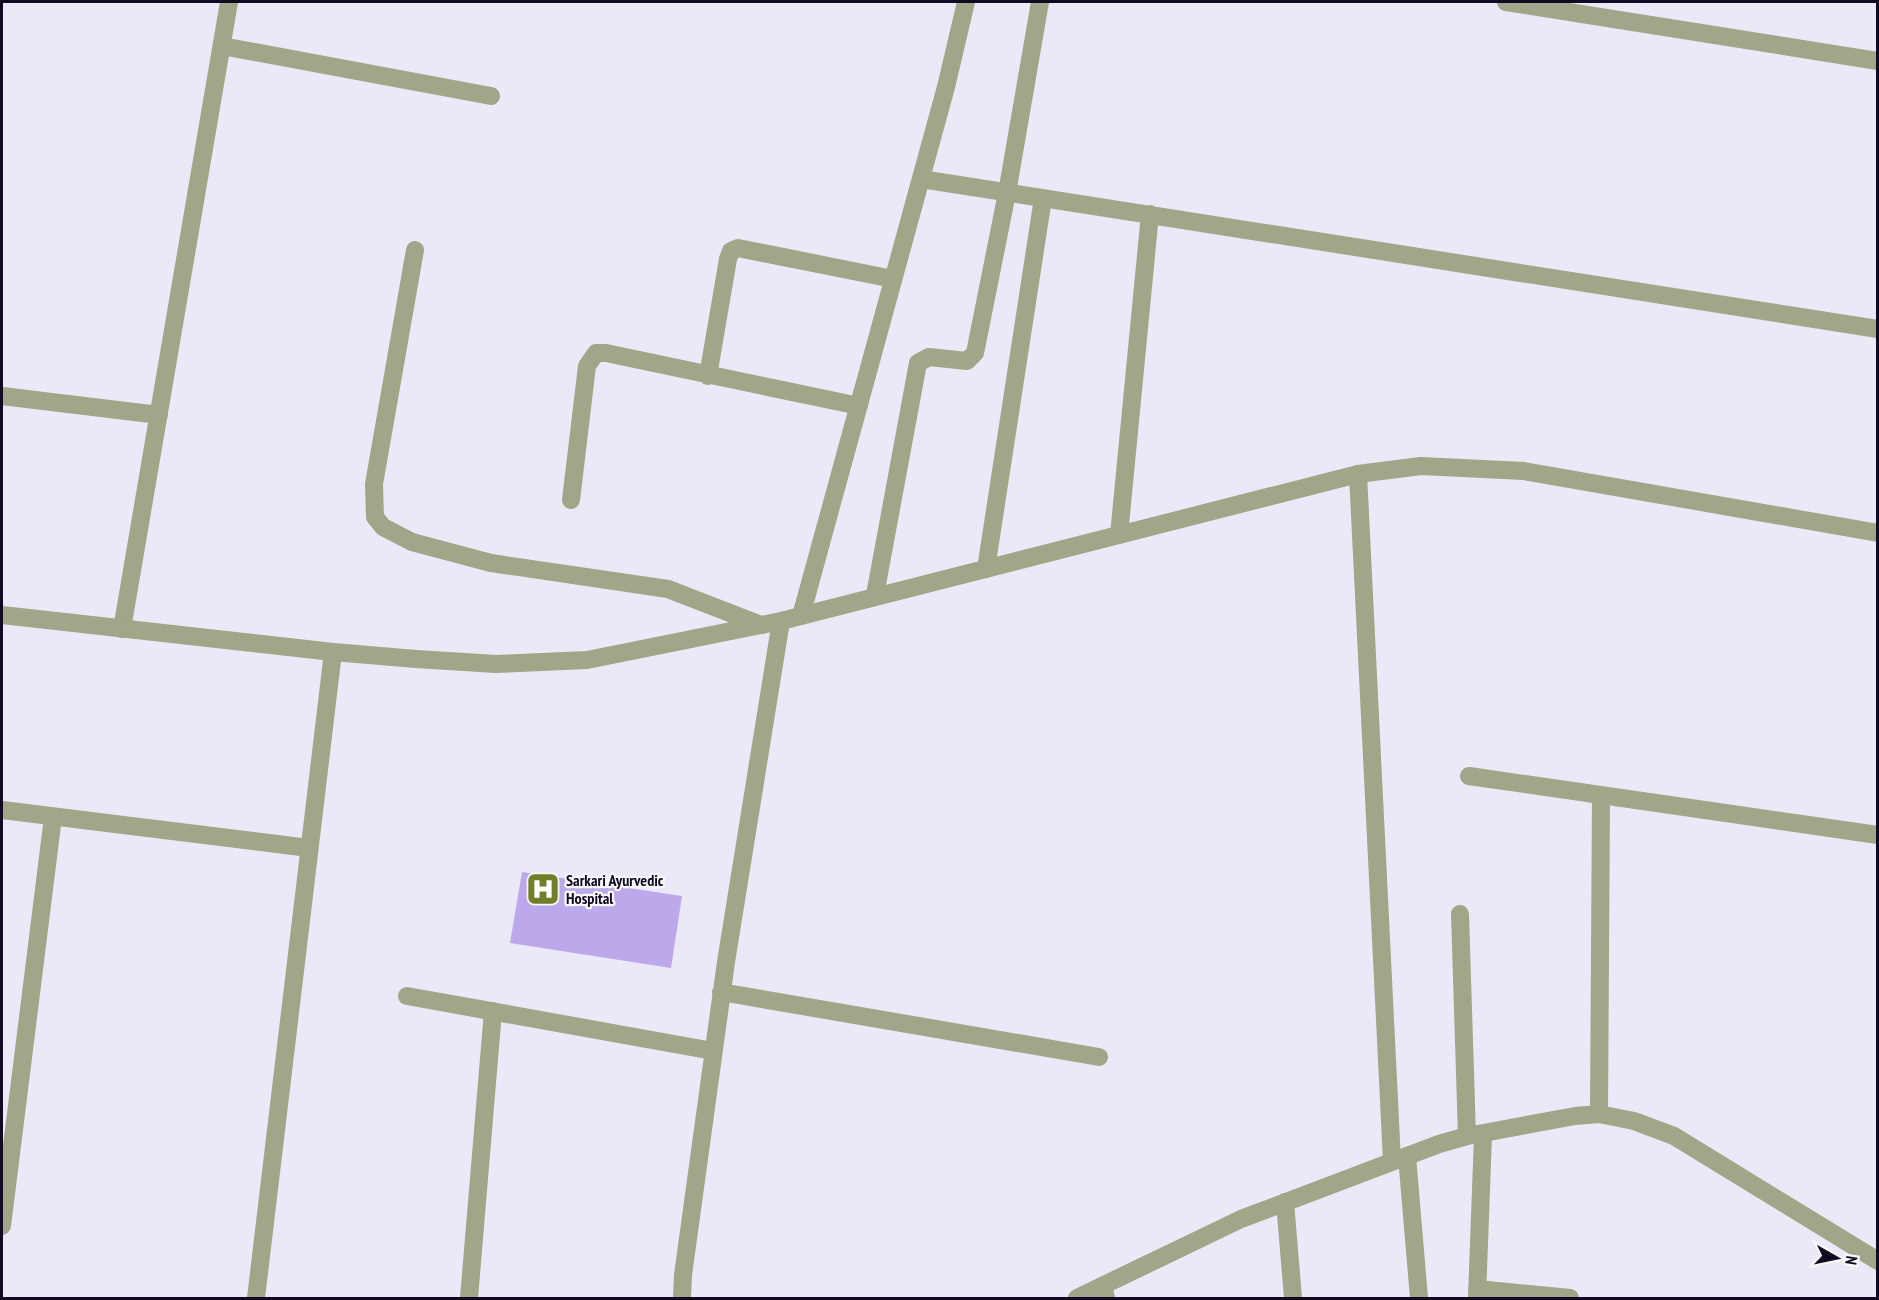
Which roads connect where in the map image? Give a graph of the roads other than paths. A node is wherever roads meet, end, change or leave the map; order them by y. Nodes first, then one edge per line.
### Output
1 (229, 2) edge
2 (966, 2) edge
3 (1040, 2) edge
4 (1506, 2) edge
5 (222, 46) junction
6 (1878, 61) edge
7 (491, 96) dead end
8 (921, 179) junction
9 (1008, 193) junction
10 (1043, 198) junction
11 (1150, 214) junction
12 (415, 250) dead end
13 (893, 279) junction
14 (1878, 329) edge
15 (708, 376) junction
16 (2, 396) edge
17 (859, 406) junction
18 (159, 415) junction
19 (1358, 474) junction
20 (571, 500) dead end
21 (1878, 533) edge
22 (1119, 535) junction
23 (986, 569) junction
24 (875, 595) junction
25 (2, 615) edge
26 (801, 616) junction
27 (781, 621) junction
28 (761, 625) junction
29 (122, 629) junction
30 (333, 652) junction
31 (1469, 776) dead end
32 (1601, 795) junction
33 (2, 810) edge
34 (53, 817) junction
35 (1878, 835) edge
36 (309, 848) junction
37 (1460, 914) dead end
38 (721, 992) junction
39 (407, 996) dead end
40 (493, 1011) junction
41 (713, 1051) junction
42 (1099, 1057) dead end
43 (2, 1076) edge
44 (20, 1078) junction
45 (1599, 1114) junction
46 (1475, 1135) junction
47 (1400, 1159) junction
48 (1285, 1202) junction
49 (2, 1226) edge
50 (1878, 1261) edge
51 (1105, 1292) edge
52 (1477, 1294) edge
53 (256, 1299) edge
54 (470, 1299) edge
55 (682, 1299) edge
56 (1077, 1299) edge
57 (1293, 1299) edge
58 (1419, 1299) edge
59 (1570, 1299) edge

1 - 5 street
2 - 8 street
3 - 9 street
4 - 6 street
5 - 7 street
5 - 18 street
8 - 9 street
8 - 13 street
9 - 10 street
9 - 24 street
10 - 11 street
10 - 23 street
11 - 14 street
11 - 22 street
12 - 28 street
13 - 15 street
13 - 17 street
15 - 17 street
15 - 20 street
16 - 18 street
17 - 26 street
18 - 29 street
19 - 21 street
19 - 22 street
19 - 47 street
22 - 23 street
23 - 24 street
24 - 26 street
25 - 29 street
26 - 27 street
27 - 28 street
27 - 38 street
28 - 30 street
29 - 30 street
30 - 36 street
31 - 32 street
32 - 35 street
32 - 45 street
33 - 34 street
34 - 36 street
34 - 44 street
36 - 53 street
37 - 46 street
38 - 41 street
38 - 42 street
39 - 40 street
40 - 41 street
40 - 54 street
41 - 55 street
43 - 44 street
44 - 49 street
45 - 46 street
45 - 50 street
46 - 47 street
46 - 52 street
47 - 48 street
47 - 58 street
48 - 51 street
48 - 57 street
51 - 56 street
52 - 59 street

